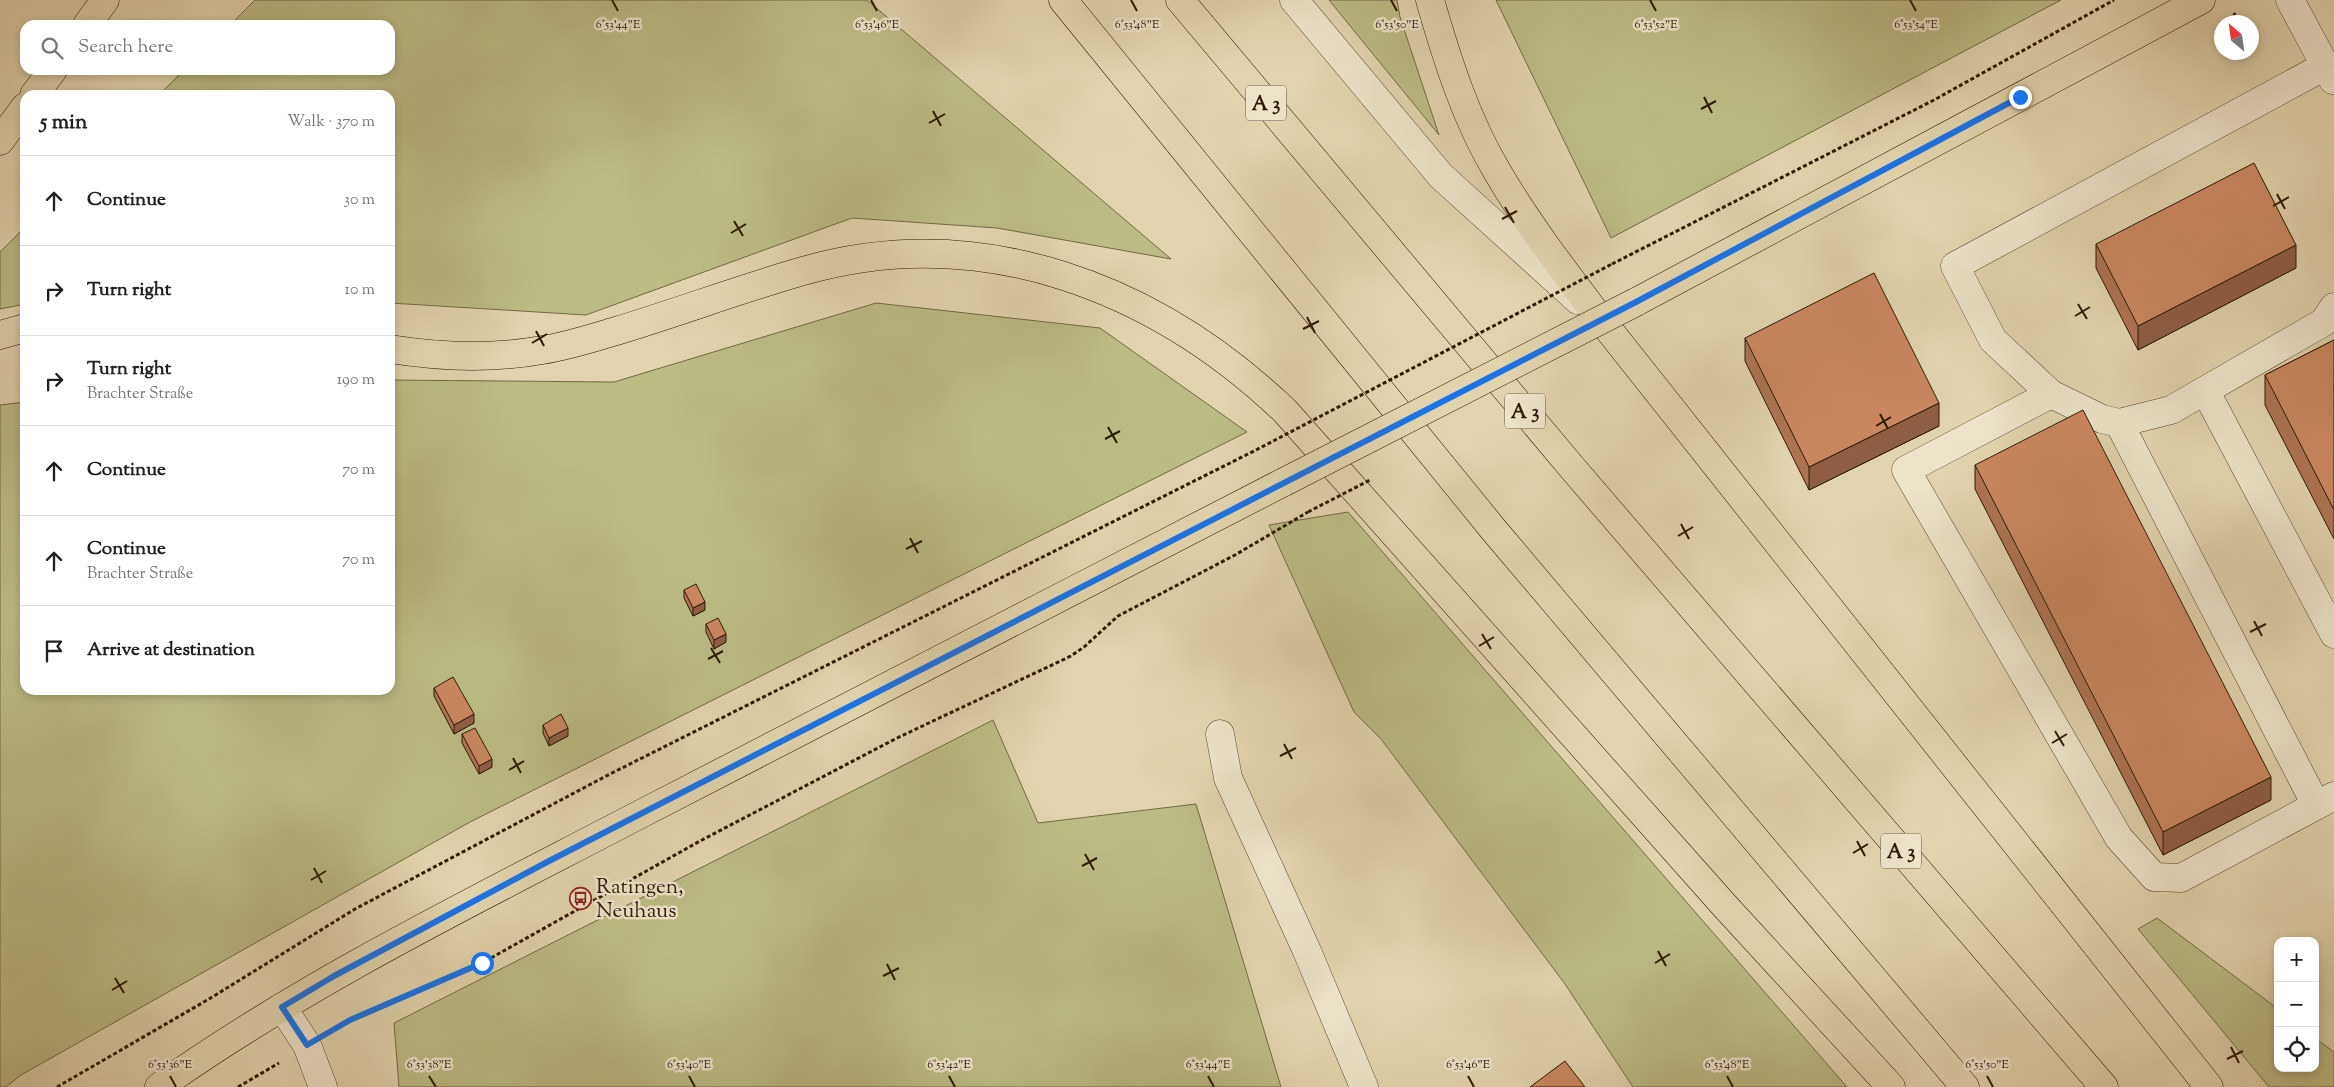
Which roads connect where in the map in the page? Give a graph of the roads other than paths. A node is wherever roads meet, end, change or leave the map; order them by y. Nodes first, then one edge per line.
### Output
1 (106, 0) edge
2 (1062, 0) edge
3 (1180, 0) edge
4 (1294, 0) edge
5 (1430, 0) edge
6 (2201, 0) edge
7 (2290, 0) edge
8 (91, 20) edge
9 (2330, 74) edge
10 (49, 75) edge
11 (38, 90) edge
12 (20, 114) edge
13 (0, 141) edge
14 (2334, 308) edge
15 (1605, 325) junction
16 (20, 329) edge
17 (0, 335) edge
18 (395, 349) edge
19 (2206, 392) junction
20 (2051, 394) junction
21 (2119, 423) junction
22 (2334, 634) edge
23 (1220, 734) dead end
24 (2325, 801) edge
25 (282, 1007) junction
26 (159, 1087) edge
27 (323, 1087) edge
28 (1364, 1087) edge
29 (1891, 1087) edge
30 (1965, 1087) edge
31 (2104, 1087) edge
32 (2209, 1087) edge

1 - 8 main road
2 - 30 main road
3 - 31 main road, A 3
4 - 15 lane
5 - 15 main road
6 - 25 main road, bridge
7 - 9 lane
9 - 20 lane
10 - 11 main road
12 - 13 main road
14 - 19 lane
15 - 32 main road
16 - 17 main road
18 - 29 main road
19 - 21 lane
19 - 22 lane
20 - 21 lane
20 - 24 lane
21 - 24 lane
23 - 28 lane
25 - 26 main road
25 - 27 lane

